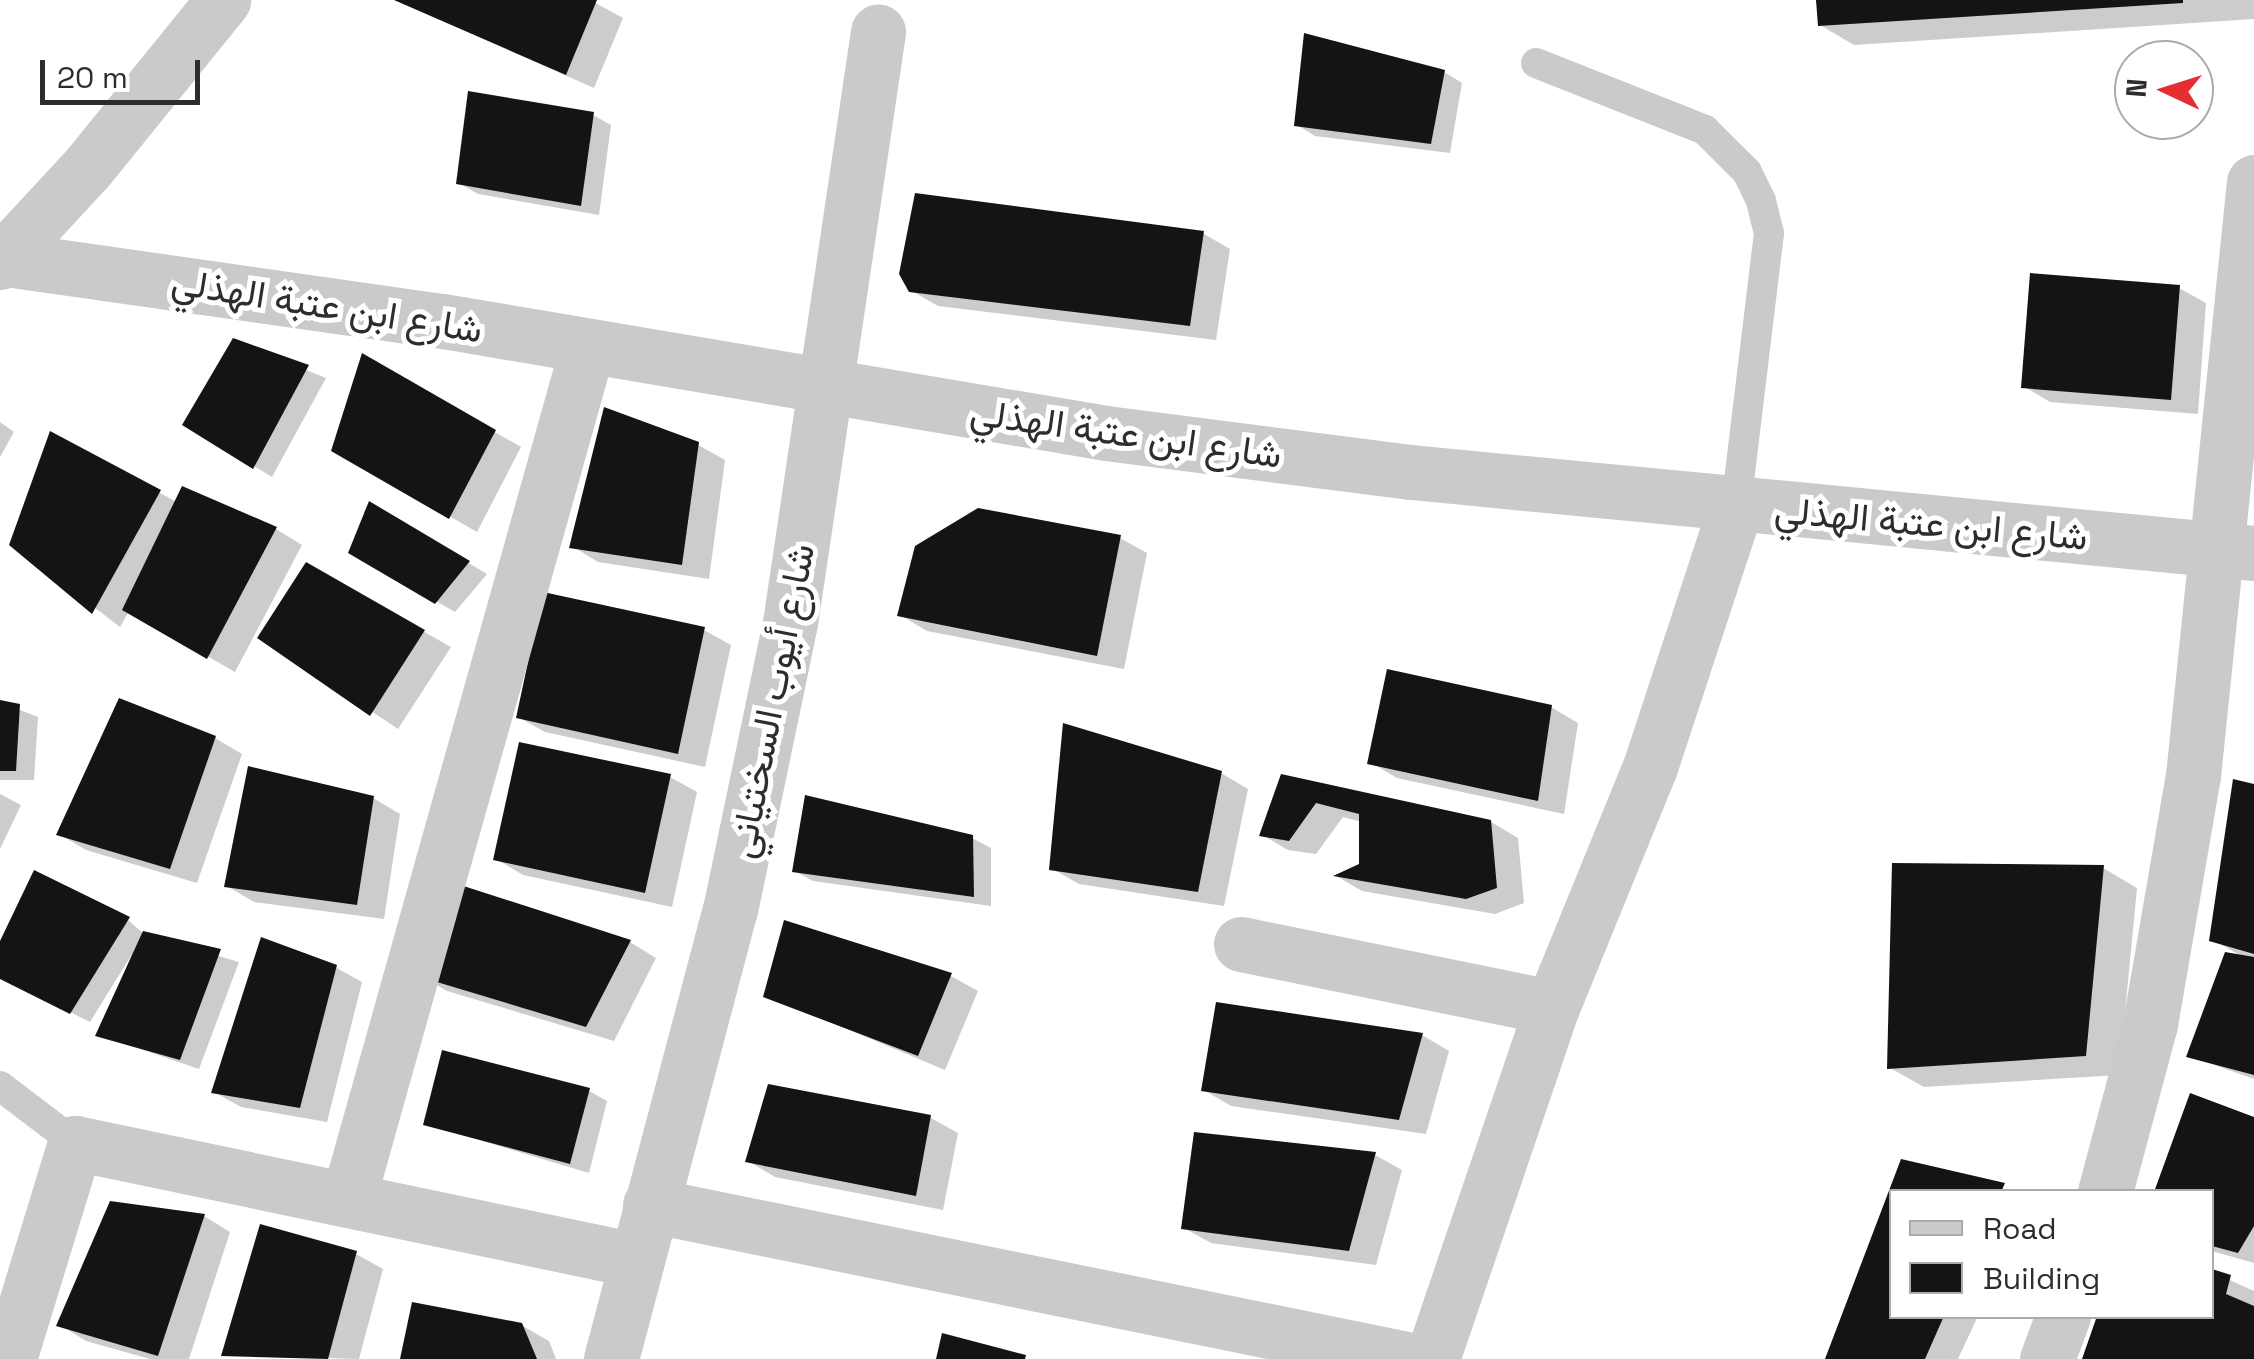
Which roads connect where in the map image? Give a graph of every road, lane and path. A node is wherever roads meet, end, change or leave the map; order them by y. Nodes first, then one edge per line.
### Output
1 (223, 0) edge
2 (878, 32) dead end
3 (1536, 63) dead end
4 (2254, 182) edge
5 (3, 261) edge
6 (587, 349) junction
7 (829, 390) junction
8 (1736, 506) junction
9 (2237, 552) edge
10 (1241, 944) dead end
11 (1552, 1007) junction
12 (0, 1086) edge
13 (76, 1143) junction
14 (2106, 1189) edge
15 (349, 1196) junction
16 (650, 1205) junction
17 (635, 1260) junction
18 (2061, 1319) edge
19 (10, 1359) edge
20 (612, 1359) edge
21 (1407, 1359) edge
22 (1432, 1359) edge
23 (2047, 1359) edge

1 - 5 street
2 - 7 street, شارع أيوب السختياني
3 - 8 lane
4 - 9 street
5 - 6 street, شارع ابن عتبة الهذلي
6 - 7 street, شارع ابن عتبة الهذلي
6 - 15 street
7 - 8 street, شارع ابن عتبة الهذلي
7 - 16 street, شارع أيوب السختياني
8 - 9 street, شارع ابن عتبة الهذلي
8 - 11 street
9 - 14 street
10 - 11 street
11 - 22 street
12 - 13 lane
13 - 15 street
13 - 19 street
15 - 17 street
16 - 17 street, شارع أيوب السختياني
16 - 21 street
17 - 20 street, شارع أيوب السختياني
18 - 23 street

